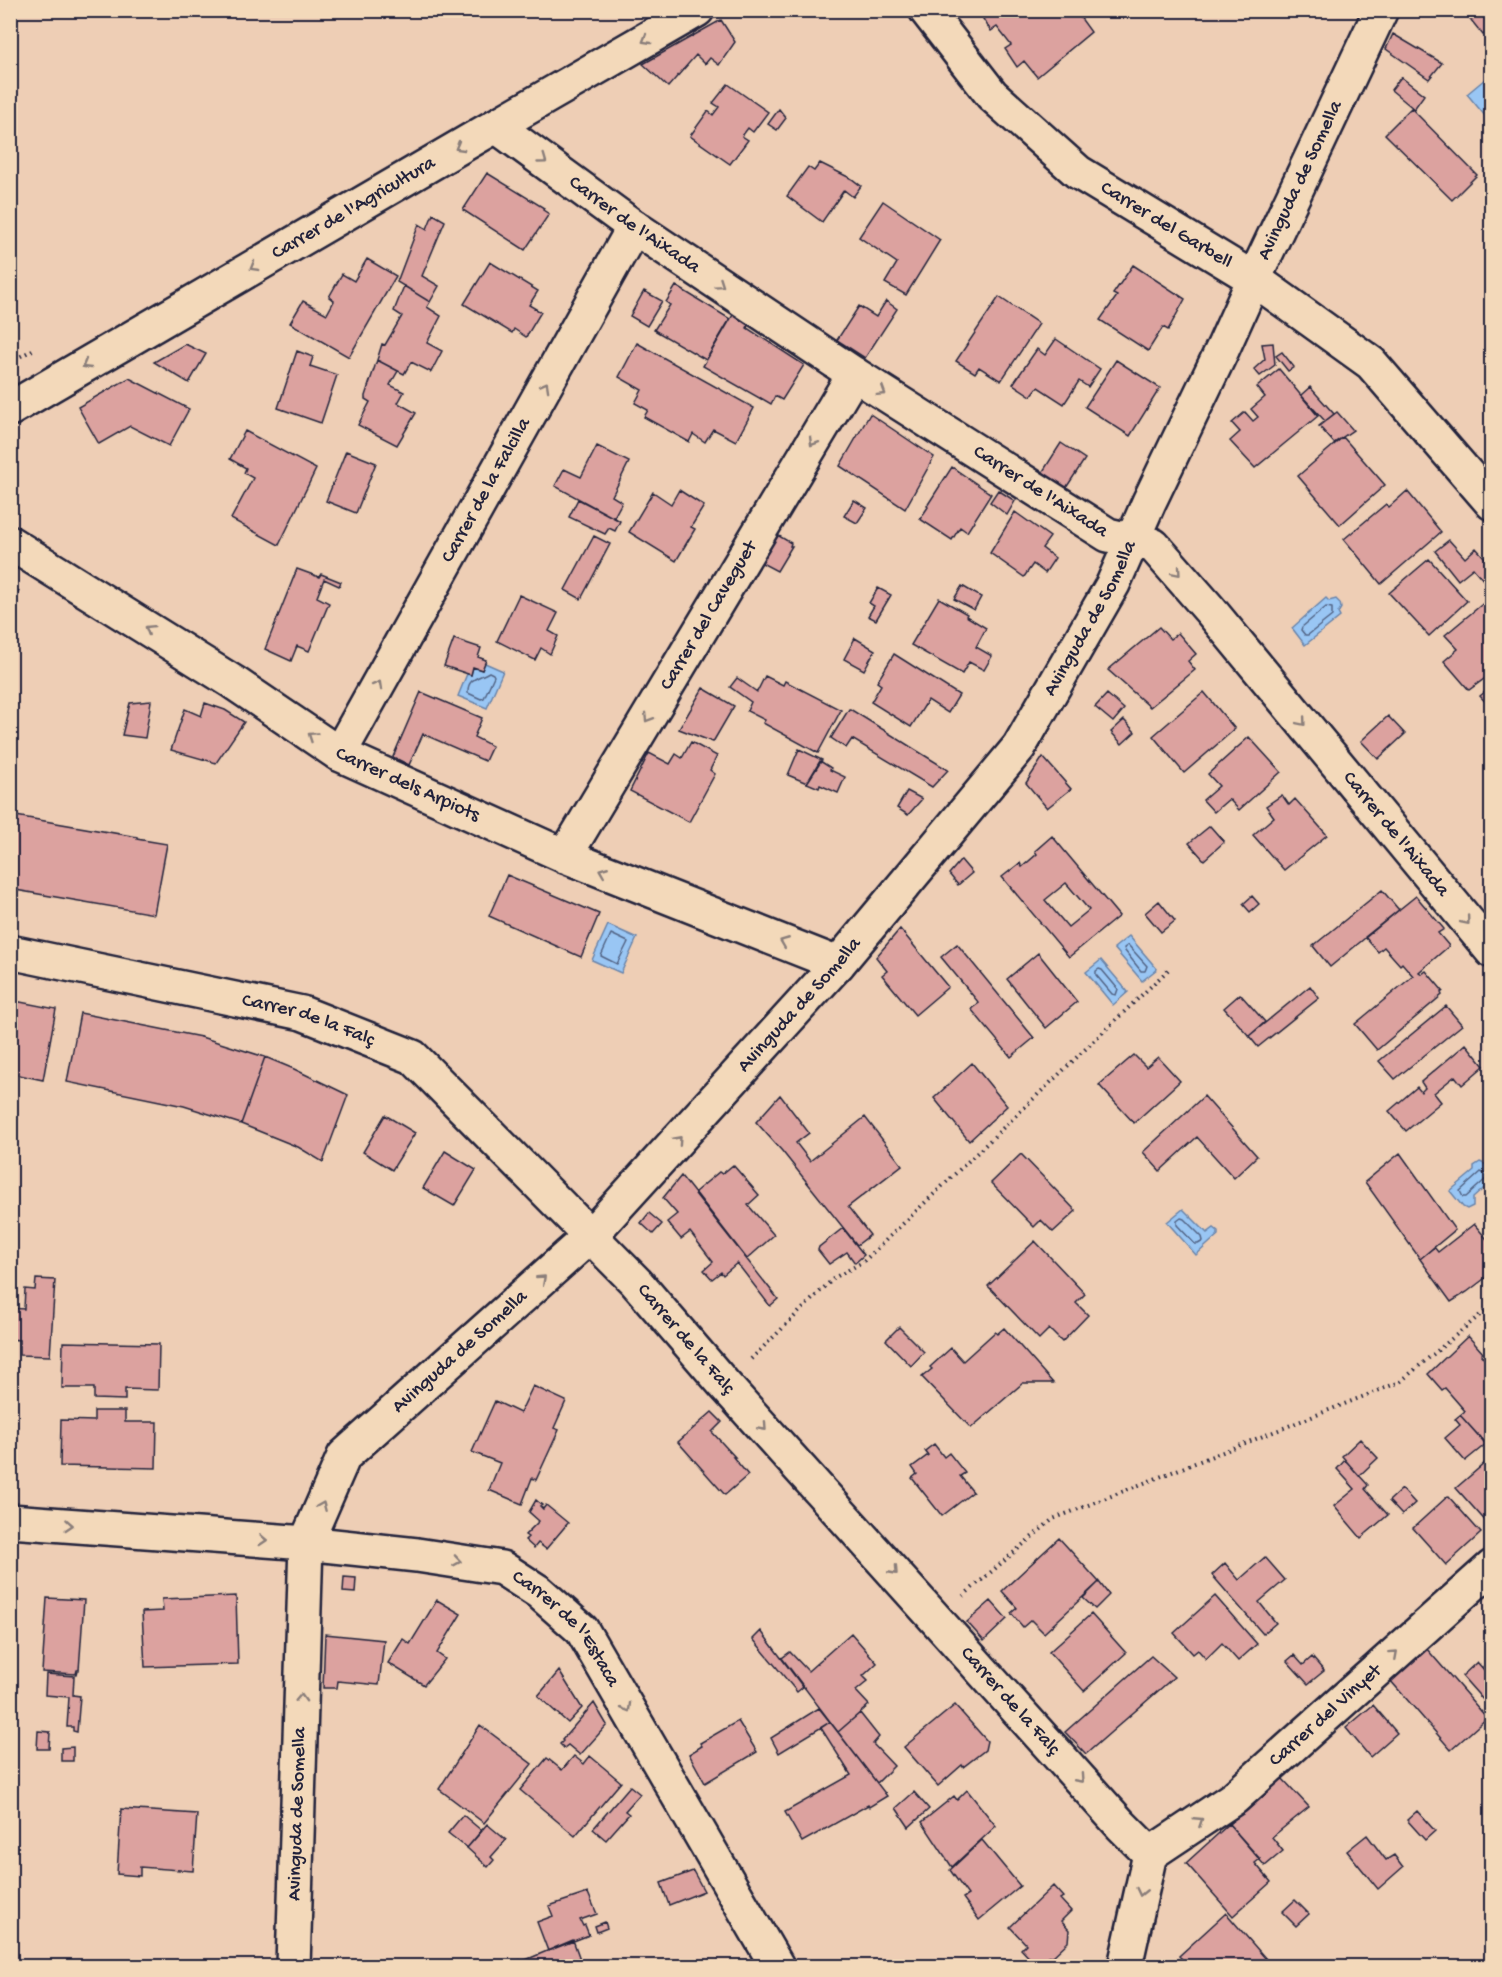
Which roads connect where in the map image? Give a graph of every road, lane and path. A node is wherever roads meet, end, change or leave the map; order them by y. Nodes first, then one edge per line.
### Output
1 (697, 10) edge
2 (926, 10) edge
3 (1381, 10) edge
4 (495, 126) junction
5 (634, 227) junction
6 (1254, 279) junction
7 (854, 374) junction
8 (10, 409) edge
9 (1491, 503) edge
10 (1131, 541) junction
11 (10, 543) edge
12 (339, 754) junction
13 (565, 856) junction
14 (1491, 951) edge
15 (10, 952) edge
16 (838, 964) junction
17 (1169, 969) dead end
18 (590, 1236) junction
19 (1491, 1305) edge
20 (723, 1383) junction
21 (10, 1521) edge
22 (306, 1543) junction
23 (1491, 1567) edge
24 (960, 1599) dead end
25 (1150, 1854) junction
26 (293, 1966) edge
27 (777, 1966) edge
28 (1125, 1966) edge

1 -> 4 street, Carrer de l'Agricultura
2 - 6 street, Carrer del Garbell
3 - 6 street, Avinguda de Somella
4 -> 5 street, Carrer de l'Aixada
4 -> 8 street, Carrer de l'Agricultura
5 -> 7 street, Carrer de l'Aixada
12 -> 5 street, Carrer de la Falcilla
6 - 9 street, Carrer del Garbell
6 - 10 street, Avinguda de Somella
7 -> 10 street, Carrer de l'Aixada
7 -> 13 street, Carrer del Caveguet
10 -> 14 street, Carrer de l'Aixada
10 - 16 street, Avinguda de Somella
12 -> 11 street, Carrer dels Arpiots
12 - 13 street, Carrer dels Arpiots
16 -> 13 street, Carrer dels Arpiots
15 - 18 street, Carrer de la Falç
18 -> 16 street, Avinguda de Somella
17 - 20 path
18 - 20 street, Carrer de la Falç
22 -> 18 street, Avinguda de Somella
19 - 24 path
20 -> 25 street, Carrer de la Falç
21 -> 22 street, Carrer de l'Estaca
26 -> 22 street, Avinguda de Somella
22 -> 27 street, Carrer de l'Estaca
25 -> 23 street, Carrer del Vinyet
25 -> 28 street

